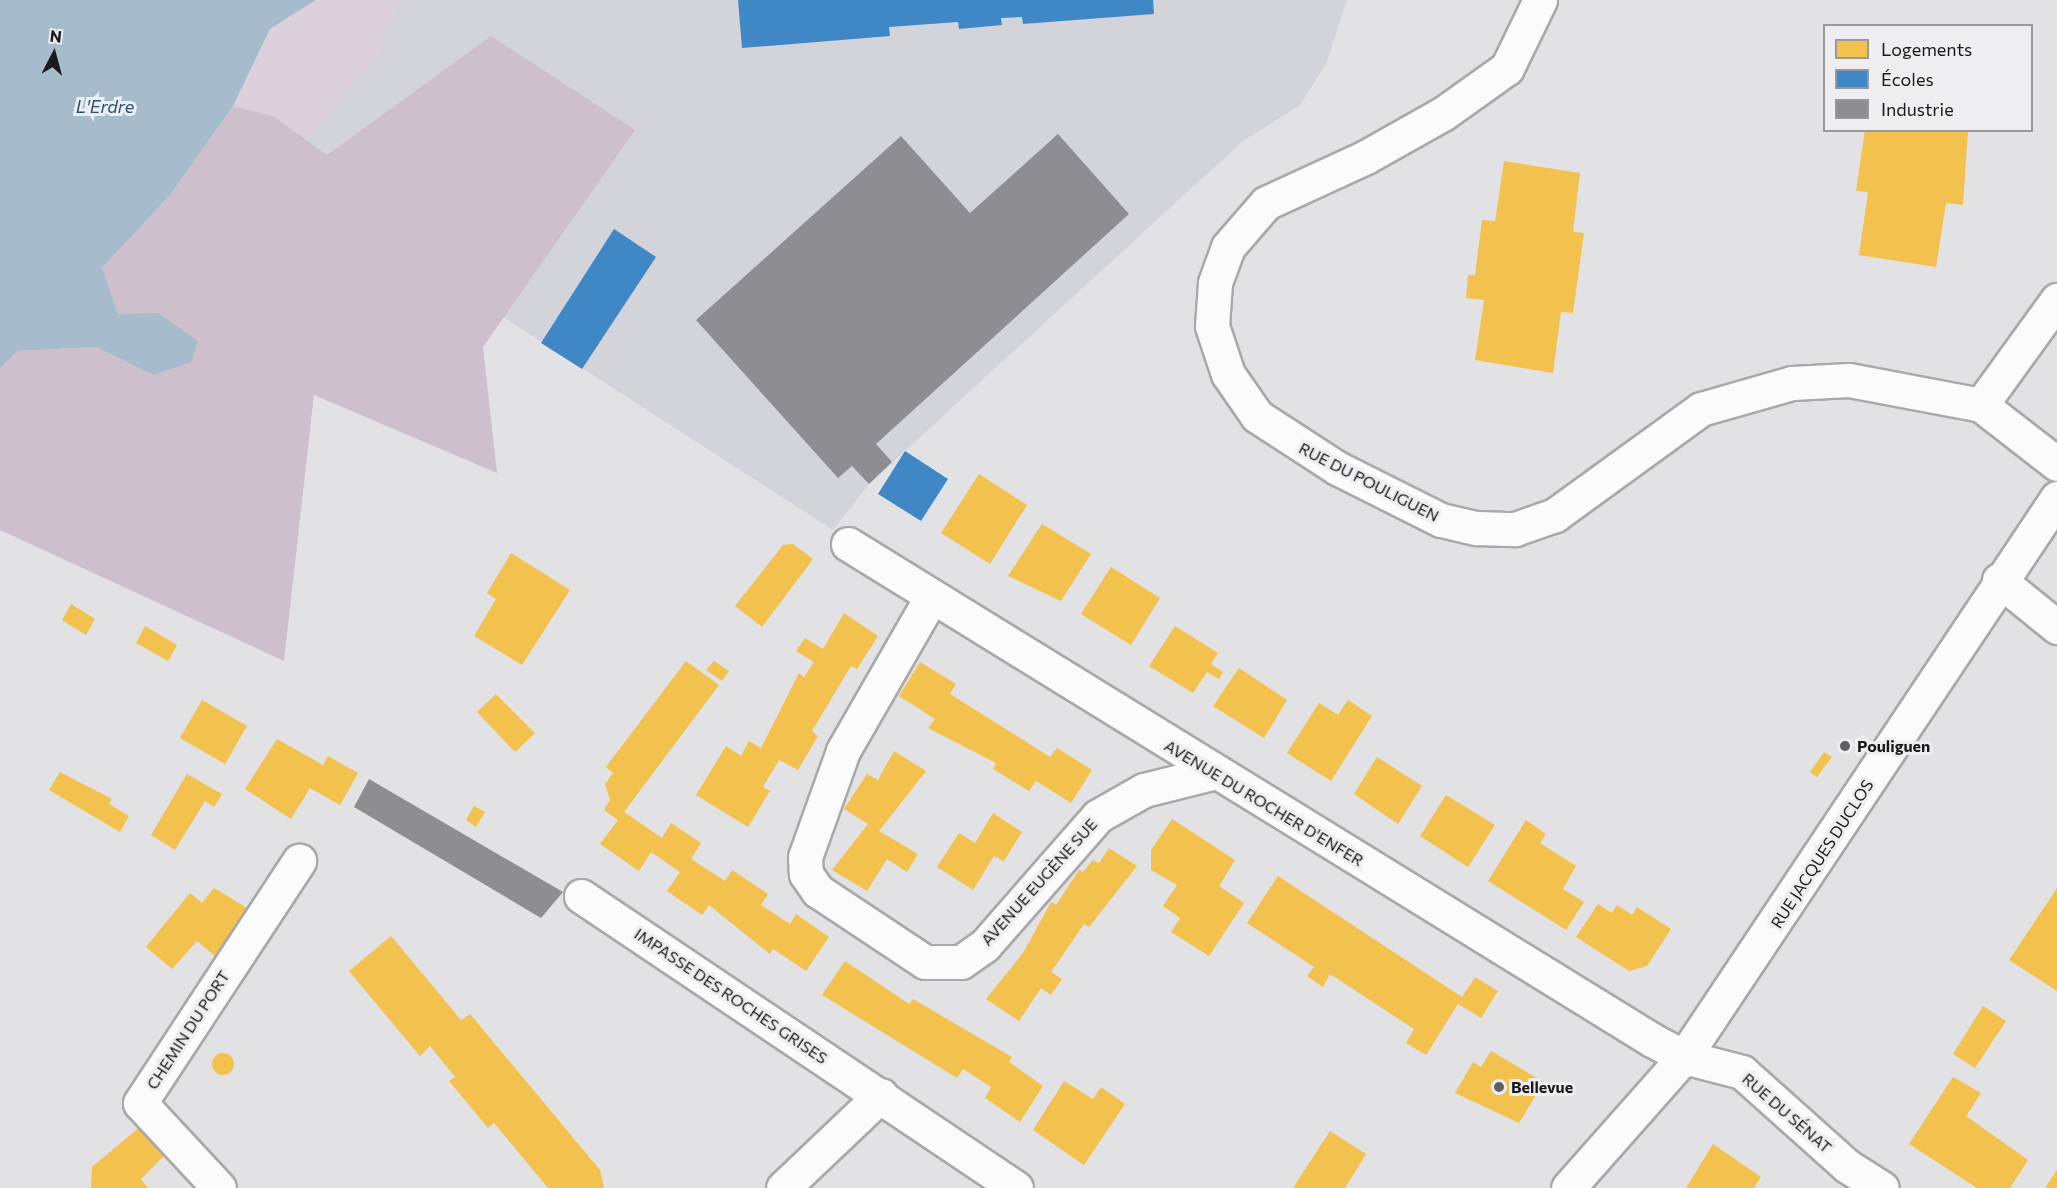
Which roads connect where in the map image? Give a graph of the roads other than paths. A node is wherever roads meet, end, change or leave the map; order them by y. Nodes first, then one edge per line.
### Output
1 (1540, 0) edge
2 (2057, 300) edge
3 (1981, 405) junction
4 (2057, 464) edge
5 (2057, 498) edge
6 (848, 544) dead end
7 (1999, 580) junction
8 (932, 596) junction
9 (2057, 627) edge
10 (1212, 773) junction
11 (299, 861) dead end
12 (581, 896) dead end
13 (1684, 1057) junction
14 (881, 1095) junction
15 (219, 1188) edge
16 (783, 1188) edge
17 (1016, 1188) edge
18 (1568, 1188) edge
19 (1882, 1188) edge

1 - 3 street, RUE DU POULIGUEN
2 - 3 street
3 - 4 street, RUE DU POULIGUEN
5 - 7 street, RUE JACQUES DUCLOS
6 - 8 street, AVENUE DU ROCHER D'ENFER
7 - 9 street
7 - 13 street, RUE JACQUES DUCLOS
8 - 10 street, AVENUE DU ROCHER D'ENFER
8 - 10 street, AVENUE EUGÈNE SUE
10 - 13 street, AVENUE DU ROCHER D'ENFER
11 - 15 street, CHEMIN DU PORT
12 - 14 street, IMPASSE DES ROCHES GRISES
13 - 18 street, RUE JACQUES DUCLOS
13 - 19 street, RUE DU SÉNAT
14 - 16 street
14 - 17 street, IMPASSE DES ROCHES GRISES

